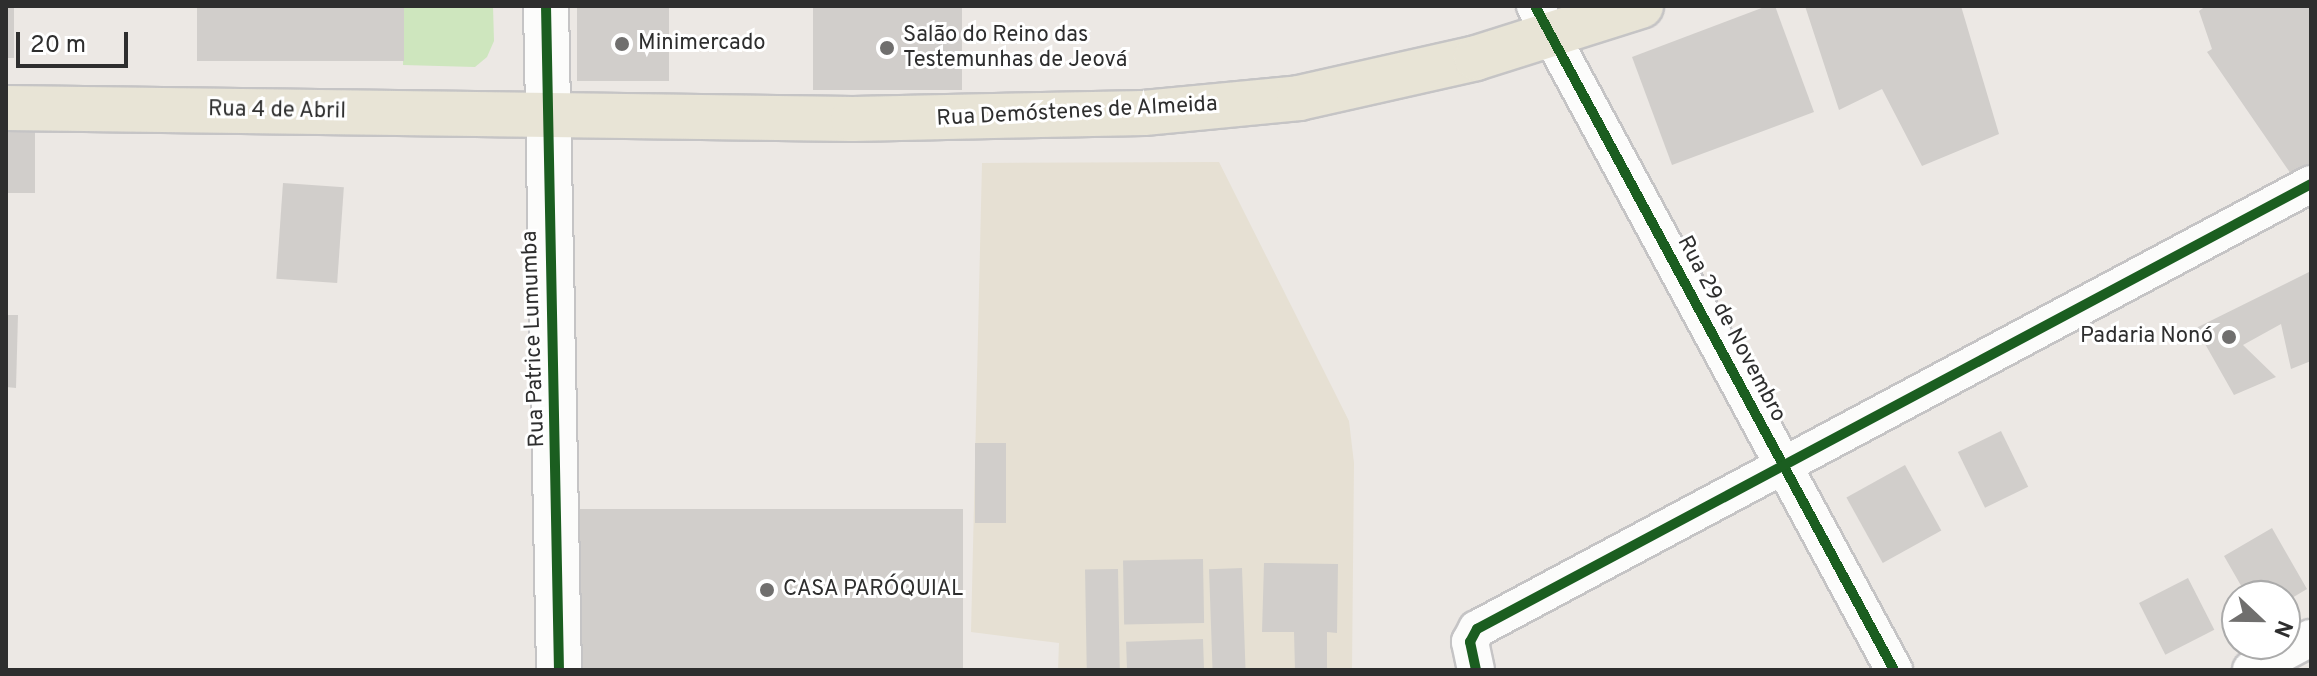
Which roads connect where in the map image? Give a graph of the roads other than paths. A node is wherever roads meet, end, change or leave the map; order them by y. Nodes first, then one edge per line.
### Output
1 (546, 6) edge
2 (1641, 6) edge
3 (1543, 21) edge
4 (6, 108) edge
5 (547, 114) junction
6 (2311, 184) edge
7 (1781, 467) junction
8 (2311, 638) edge
9 (559, 670) edge
10 (1476, 670) edge
11 (1894, 670) edge
12 (2251, 670) edge

1 - 5 street, Rua Patrice Lumumba
2 - 3 main road, Rua Demóstenes de Almeida
3 - 5 main road, Rua Demóstenes de Almeida
3 - 7 street, Rua 29 de Novembro
4 - 5 main road, Rua 4 de Abril
5 - 9 street, Rua Patrice Lumumba
6 - 7 street
7 - 10 street
7 - 11 street, Rua 29 de Novembro
8 - 12 street

